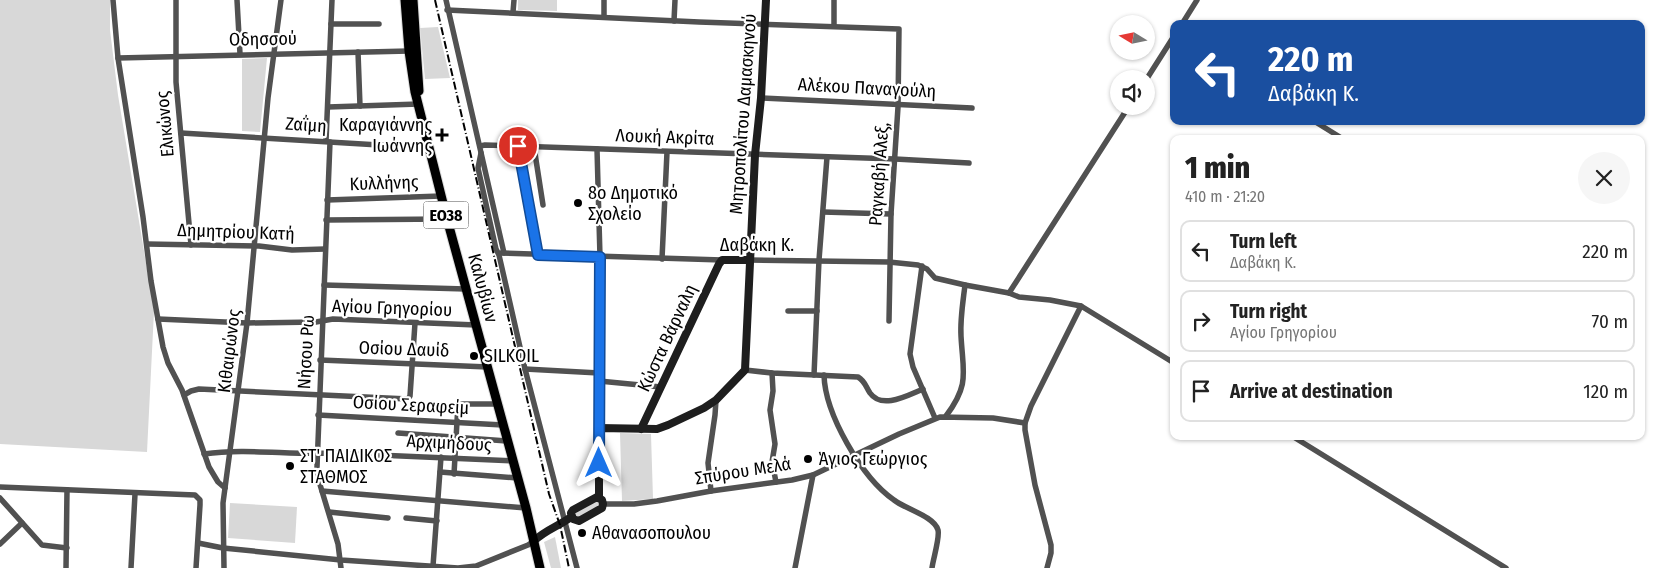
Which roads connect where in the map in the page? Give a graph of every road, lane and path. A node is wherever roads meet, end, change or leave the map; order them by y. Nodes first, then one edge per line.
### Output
1 (113, 0) edge
2 (176, 0) edge
3 (237, 0) edge
4 (280, 0) edge
5 (332, 0) edge
6 (405, 0) edge
7 (412, 0) edge
8 (446, 0) edge
9 (514, 0) edge
10 (604, 0) edge
11 (675, 0) edge
12 (766, 0) edge
13 (834, 0) edge
14 (1196, 0) edge
15 (448, 10) junction
16 (514, 12) junction
17 (604, 17) junction
18 (1184, 20) edge
19 (674, 21) junction
20 (331, 24) junction
21 (379, 24) dead end
22 (765, 24) junction
23 (834, 26) junction
24 (1170, 42) edge
25 (408, 51) junction
26 (330, 52) junction
27 (358, 52) junction
28 (240, 54) junction
29 (274, 54) junction
30 (175, 56) junction
31 (118, 58) junction
32 (1152, 70) edge
33 (761, 98) junction
34 (419, 104) junction
35 (898, 104) junction
36 (360, 106) junction
37 (328, 107) junction
38 (972, 108) dead end
39 (1123, 115) edge
40 (1320, 125) edge
41 (181, 132) junction
42 (1337, 135) edge
43 (264, 137) junction
44 (328, 141) junction
45 (480, 146) junction
46 (518, 146) junction
47 (534, 147) junction
48 (429, 148) junction
49 (596, 149) junction
50 (667, 152) junction
51 (755, 154) junction
52 (827, 157) junction
53 (895, 158) junction
54 (969, 163) dead end
55 (442, 196) junction
56 (327, 200) junction
57 (543, 205) dead end
58 (823, 212) junction
59 (891, 214) junction
60 (447, 219) junction
61 (326, 220) junction
62 (146, 244) junction
63 (191, 244) junction
64 (256, 246) junction
65 (325, 249) junction
66 (502, 254) junction
67 (538, 255) junction
68 (600, 257) junction
69 (662, 259) junction
70 (722, 260) junction
71 (749, 260) junction
72 (819, 260) junction
73 (889, 262) junction
74 (922, 266) junction
75 (324, 285) junction
76 (965, 286) junction
77 (466, 288) junction
78 (1010, 293) junction
79 (1082, 306) junction
80 (788, 311) dead end
81 (817, 311) junction
82 (158, 319) junction
83 (322, 321) junction
84 (889, 321) dead end
85 (248, 323) junction
86 (416, 323) junction
87 (476, 325) junction
88 (320, 360) junction
89 (1170, 360) edge
90 (414, 364) junction
91 (488, 367) junction
92 (525, 369) junction
93 (744, 370) junction
94 (599, 372) junction
95 (772, 374) junction
96 (814, 374) junction
97 (824, 375) junction
98 (599, 381) junction
99 (661, 387) junction
100 (923, 390) junction
101 (239, 391) junction
102 (184, 395) junction
103 (318, 396) junction
104 (716, 400) junction
105 (498, 404) junction
106 (318, 415) junction
107 (946, 416) junction
108 (935, 418) junction
109 (457, 423) junction
110 (1025, 423) junction
111 (503, 425) junction
112 (599, 428) junction
113 (641, 429) junction
114 (398, 433) dead end
115 (456, 437) junction
116 (1298, 440) edge
117 (507, 441) junction
118 (230, 451) junction
119 (204, 454) junction
120 (317, 454) junction
121 (855, 455) junction
122 (441, 457) junction
123 (455, 458) junction
124 (513, 461) junction
125 (440, 472) junction
126 (454, 474) junction
127 (813, 475) junction
128 (518, 478) junction
129 (776, 482) junction
130 (0, 487) edge
131 (225, 488) junction
132 (67, 490) junction
133 (322, 491) junction
134 (710, 491) junction
135 (135, 494) junction
136 (0, 498) edge
137 (439, 501) junction
138 (601, 501) junction
139 (526, 508) junction
140 (329, 512) junction
141 (388, 518) dead end
142 (406, 518) dead end
143 (569, 520) junction
144 (437, 521) junction
145 (22, 523) junction
146 (534, 541) junction
147 (198, 543) junction
148 (0, 544) edge
149 (66, 548) junction
150 (223, 548) junction
151 (341, 560) junction
152 (433, 566) junction
153 (478, 567) edge
154 (66, 568) edge
155 (131, 568) edge
156 (196, 568) edge
157 (224, 568) edge
158 (342, 568) edge
159 (540, 568) edge
160 (577, 568) edge
161 (794, 568) edge
162 (932, 568) edge
163 (1047, 568) edge
164 (1506, 568) edge

1 - 31 street
2 - 30 street, Ελικώνος
3 - 28 street
4 - 29 street, Κιθαιρώνος
5 - 20 street, Νήσου Ρω
6 - 25 main road, Καλυβίων / ΕΟ38
7 - 34 main road, Καλυβίων / ΕΟ38
8 - 15 street
9 - 16 street
10 - 17 street
11 - 19 street
12 - 22 street, Μητροπολίτου Δαμασκηνού
13 - 23 street
14 - 18 street
15 - 16 street
15 - 45 street
16 - 17 street
17 - 19 street
19 - 22 street
20 - 21 street
20 - 26 street, Νήσου Ρω
22 - 23 street
22 - 33 street, Μητροπολίτου Δαμασκηνού
23 - 35 street, Ραγκαβή Αλεξ,
24 - 32 street
25 - 27 street, Οδησσού
25 - 34 main road, Καλυβίων / ΕΟ38
26 - 27 street, Οδησσού
26 - 29 street, Οδησσού
26 - 37 street, Νήσου Ρω
27 - 36 street
28 - 29 street, Οδησσού
28 - 30 street, Οδησσού
29 - 43 street, Κιθαιρώνος
30 - 31 street, Οδησσού
30 - 41 street, Ελικώνος
31 - 62 street
33 - 35 street, Αλέκου Παναγούλη
33 - 51 street, Μητροπολίτου Δαμασκηνού
34 - 36 street
34 - 48 main road, Καλυβίων / ΕΟ38
35 - 38 street, Αλέκου Παναγούλη
35 - 53 street, Ραγκαβή Αλεξ,
36 - 37 street
37 - 44 street, Νήσου Ρω
39 - 78 street
40 - 42 street
41 - 43 street, Ζαΐμη
41 - 63 street, Ελικώνος
43 - 44 street, Ζαΐμη
43 - 64 street, Κιθαιρώνος
44 - 48 street, Ζαΐμη
44 - 56 street, Νήσου Ρω
45 - 46 street, Λουκή Ακρίτα
45 - 66 street
46 - 47 street, Λουκή Ακρίτα
46 - 67 street
47 - 49 street, Λουκή Ακρίτα
47 - 57 street
48 - 55 main road, Καλυβίων / ΕΟ38
49 - 50 street, Λουκή Ακρίτα
49 - 68 street
50 - 51 street, Λουκή Ακρίτα
50 - 69 street
51 - 52 street, Λουκή Ακρίτα
51 - 71 street, Μητροπολίτου Δαμασκηνού
52 - 53 street, Λουκή Ακρίτα
52 - 58 street
53 - 54 street, Λουκή Ακρίτα
53 - 59 street, Ραγκαβή Αλεξ,
55 - 56 street, Κυλλήνης
55 - 60 main road, Καλυβίων / ΕΟ38
56 - 61 street, Νήσου Ρω
58 - 59 street
58 - 72 street
59 - 73 street, Ραγκαβή Αλεξ,
60 - 61 street
60 - 77 main road, Καλυβίων / ΕΟ38
61 - 65 street, Νήσου Ρω
62 - 63 street, Δημητρίου Κατή
62 - 82 street
63 - 64 street, Δημητρίου Κατή
64 - 65 street, Δημητρίου Κατή
64 - 85 street, Κιθαιρώνος
65 - 75 street, Νήσου Ρω
66 - 67 street, Δαβάκη Κ.
66 - 92 street
67 - 68 street, Δαβάκη Κ.
68 - 69 street, Δαβάκη Κ.
68 - 94 street
69 - 70 street, Δαβάκη Κ.
70 - 71 street, Δαβάκη Κ.
70 - 99 street, Κώστα Βάρναλη
71 - 72 street, Δαβάκη Κ.
71 - 93 street, Μητροπολίτου Δαμασκηνού
72 - 73 street, Δαβάκη Κ.
72 - 81 street
73 - 74 street, Δαβάκη Κ.
73 - 84 street, Ραγκαβή Αλεξ,
74 - 76 street, Δαβάκη Κ.
74 - 100 street
75 - 77 street
75 - 83 street, Νήσου Ρω
76 - 78 street, Δαβάκη Κ.
76 - 107 street
77 - 87 main road, Καλυβίων / ΕΟ38
78 - 79 street, Δαβάκη Κ.
79 - 89 street
79 - 110 street
80 - 81 street
81 - 96 street
82 - 85 street, Αγίου Γρηγορίου
82 - 102 street
83 - 85 street, Αγίου Γρηγορίου
83 - 86 street, Αγίου Γρηγορίου
83 - 88 street, Νήσου Ρω
85 - 101 street, Κιθαιρώνος
86 - 87 street, Αγίου Γρηγορίου
86 - 90 street
87 - 91 main road, Καλυβίων / ΕΟ38
88 - 90 street, Οσίου Δαυίδ
88 - 103 street, Νήσου Ρω
90 - 91 street, Οσίου Δαυίδ
90 - 103 street
91 - 105 main road, Καλυβίων / ΕΟ38
92 - 94 street
92 - 143 street
93 - 95 street
93 - 104 street
94 - 98 street
95 - 96 street
95 - 129 street
96 - 97 street
97 - 100 street
97 - 121 street
98 - 99 street
98 - 112 street
99 - 113 street, Κώστα Βάρναλη
100 - 108 street
101 - 102 street
101 - 103 street
101 - 118 street, Κιθαιρώνος
102 - 119 street
103 - 106 street, Νήσου Ρω
104 - 113 street
104 - 134 street
105 - 109 street
105 - 111 main road, Καλυβίων / ΕΟ38
106 - 109 street, Οσίου Σεραφείμ
106 - 120 street, Νήσου Ρω
107 - 108 street, Σπύρου Μελά
107 - 110 street, Σπύρου Μελά
108 - 121 street, Σπύρου Μελά
109 - 111 street, Οσίου Σεραφείμ
109 - 115 street
110 - 163 street
111 - 117 main road, Καλυβίων / ΕΟ38
112 - 113 street
112 - 138 street
114 - 115 street
115 - 117 street
115 - 123 street
116 - 164 street
117 - 124 main road, Καλυβίων / ΕΟ38
118 - 119 street, Αρχιμήδους
118 - 120 street, Αρχιμήδους
118 - 131 street, Κιθαιρώνος
119 - 131 street
120 - 122 street, Αρχιμήδους
120 - 133 street, Νήσου Ρω
121 - 127 street, Σπύρου Μελά
121 - 162 street
122 - 123 street, Αρχιμήδους
122 - 125 street
123 - 124 street, Αρχιμήδους
123 - 126 street
124 - 128 main road, Καλυβίων / ΕΟ38
125 - 126 street
125 - 137 street
126 - 128 street
127 - 129 street, Σπύρου Μελά
127 - 161 street
128 - 139 main road, Καλυβίων / ΕΟ38
129 - 134 street, Σπύρου Μελά
130 - 132 street
131 - 150 street, Κιθαιρώνος
132 - 135 street
132 - 149 street
133 - 137 street
133 - 140 street, Νήσου Ρω
134 - 138 street, Σπύρου Μελά
135 - 147 street
135 - 155 street
136 - 145 street
137 - 139 street
137 - 144 street
138 - 143 street
138 - 143 street
139 - 146 main road, Καλυβίων / ΕΟ38
140 - 141 street
140 - 151 street, Νήσου Ρω
142 - 144 street
143 - 146 street
143 - 160 street
144 - 152 street
145 - 148 street
145 - 149 street
146 - 153 street
146 - 159 main road, Καλυβίων / ΕΟ38
147 - 150 street
147 - 156 street
149 - 154 street
150 - 151 street
150 - 157 street, Κιθαιρώνος
151 - 152 street
151 - 158 street, Νήσου Ρω
152 - 153 street

